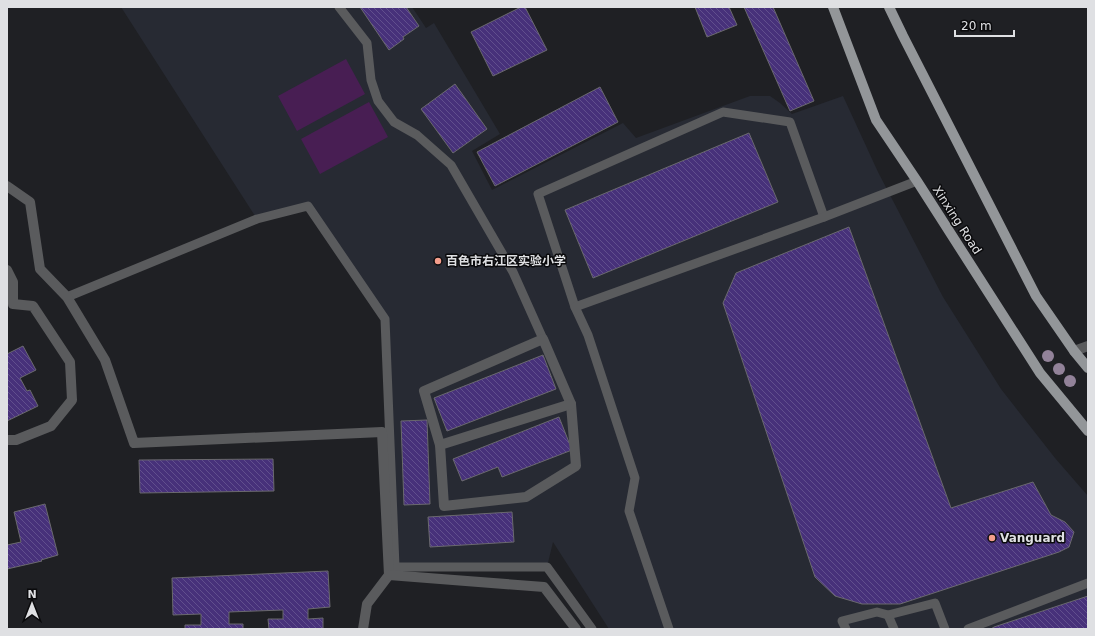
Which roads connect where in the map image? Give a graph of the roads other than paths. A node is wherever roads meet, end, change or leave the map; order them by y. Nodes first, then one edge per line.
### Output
1 (339, 7) edge
2 (833, 7) edge
3 (889, 7) edge
4 (917, 181) junction
5 (7, 186) edge
6 (824, 217) junction
7 (7, 270) edge
8 (67, 297) junction
9 (10, 305) edge
10 (574, 307) junction
11 (543, 339) junction
12 (1088, 346) edge
13 (1074, 351) junction
14 (1088, 368) edge
15 (571, 404) junction
16 (1088, 431) edge
17 (7, 440) edge
18 (440, 445) junction
19 (389, 575) junction
20 (1088, 583) edge
21 (888, 615) junction
22 (363, 629) edge
23 (576, 629) edge
24 (592, 629) edge
25 (669, 629) edge
26 (846, 629) edge
27 (894, 629) edge
28 (945, 629) edge
29 (968, 629) edge

1 - 11 lane
2 - 4 main road, Xinxing Road
3 - 13 main road
4 - 6 lane
4 - 16 main road, Xinxing Road
5 - 8 street
6 - 10 lane
6 - 10 lane
7 - 9 street
8 - 19 street
8 - 24 lane
9 - 17 street
10 - 25 lane
11 - 15 street
11 - 18 street
12 - 13 street
13 - 14 main road
15 - 18 street
15 - 18 street
19 - 22 street
19 - 23 street
20 - 29 lane
21 - 26 lane
21 - 27 lane
21 - 28 lane

